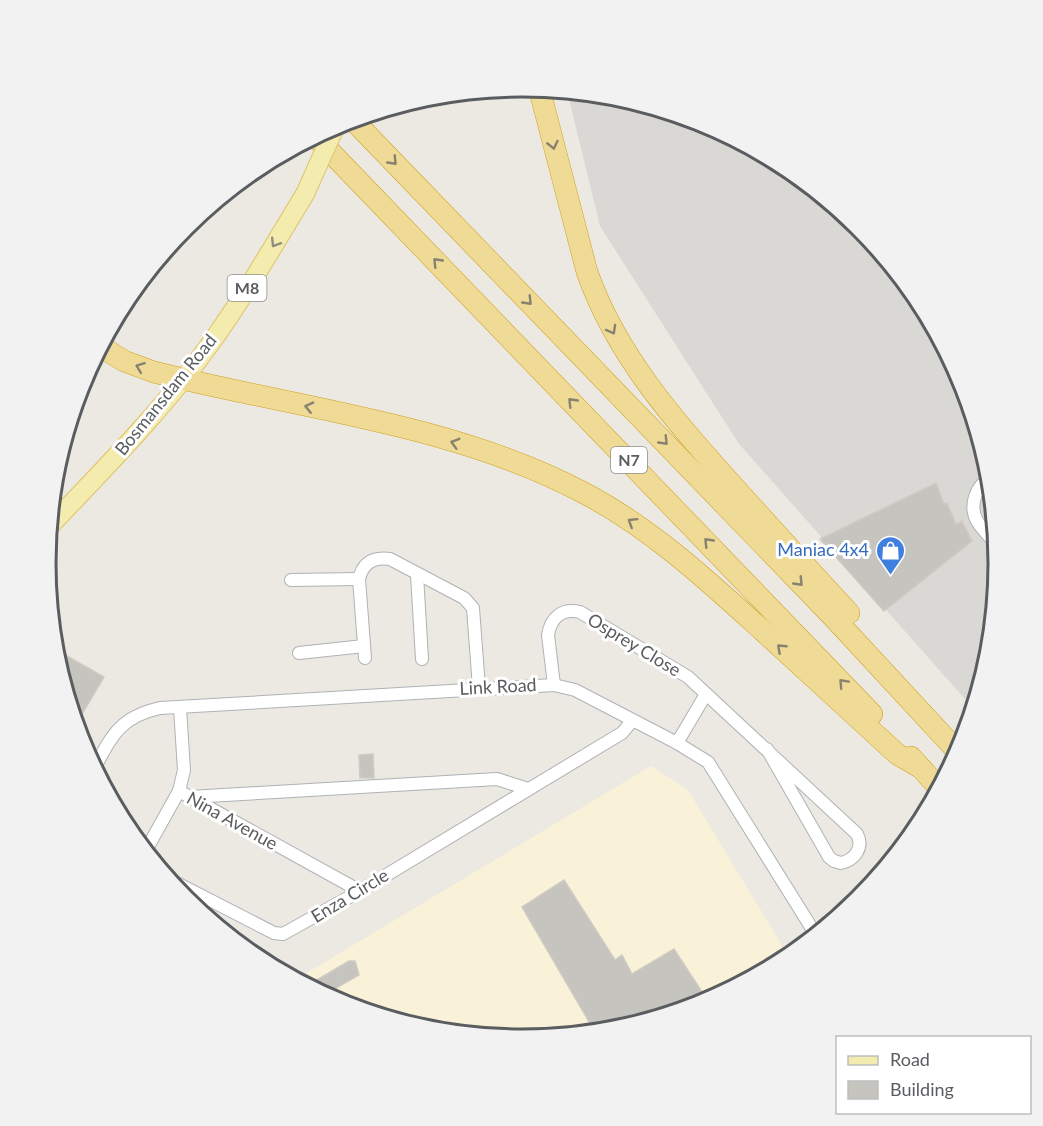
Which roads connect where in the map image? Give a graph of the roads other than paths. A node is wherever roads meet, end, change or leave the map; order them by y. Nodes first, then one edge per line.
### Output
1 (542, 98) edge
2 (359, 126) edge
3 (330, 138) edge
4 (321, 142) edge
5 (107, 351) edge
6 (183, 380) junction
7 (981, 485) edge
8 (57, 518) edge
9 (987, 533) edge
10 (417, 575) junction
11 (359, 579) junction
12 (291, 580) dead end
13 (299, 653) dead end
14 (422, 660) dead end
15 (554, 685) junction
16 (479, 688) junction
17 (706, 694) junction
18 (180, 708) junction
19 (632, 721) junction
20 (955, 732) edge
21 (677, 743) junction
22 (951, 744) edge
23 (767, 749) junction
24 (99, 759) edge
25 (921, 768) junction
26 (933, 781) edge
27 (528, 789) junction
28 (184, 794) junction
29 (150, 844) edge
30 (188, 889) edge
31 (360, 891) junction
32 (812, 927) edge

1 -> 20 highway
2 -> 22 highway, N7
3 -> 6 main road, Bosmansdam Road / M8, bridge
25 -> 4 highway, N7
6 -> 5 highway
6 - 8 main road, Bosmansdam Road / M8
25 -> 6 highway
7 - 9 street
10 - 11 street
10 - 14 street
10 - 16 street
11 - 12 street
11 - 13 street
15 - 16 street, Link Road
15 - 17 street, Osprey Close
15 - 19 street, Link Road
16 - 18 street, Link Road
17 - 21 street
17 - 23 street, Osprey Close
18 - 24 street, Link Road
18 - 28 street, Nina Avenue
19 - 21 street, Link Road
19 - 27 street, Enza Circle
21 - 32 street, Link Road
23 - 23 street, Osprey Close
25 - 26 highway, N7
27 - 28 street
27 - 31 street, Enza Circle
28 - 29 street
28 - 31 street, Nina Avenue
30 - 31 street, Enza Circle

